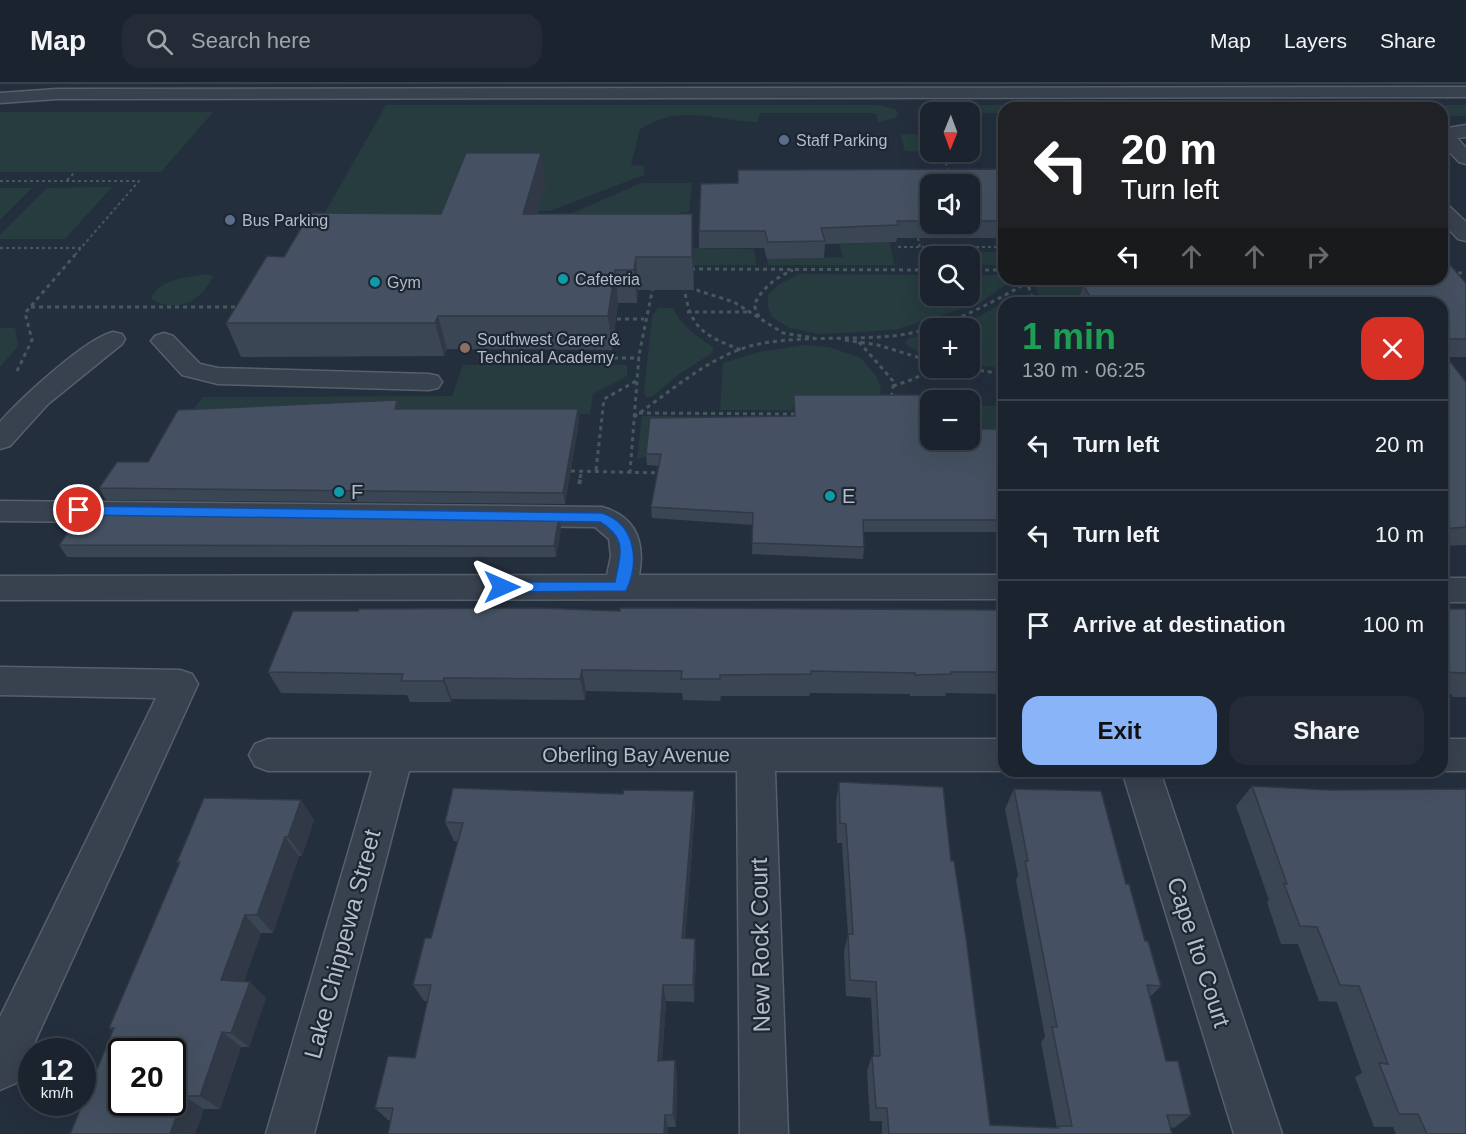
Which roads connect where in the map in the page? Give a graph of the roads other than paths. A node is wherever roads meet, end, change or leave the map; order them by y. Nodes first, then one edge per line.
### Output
1 (0, 88) edge
2 (1180, 88) edge
3 (634, 89) edge
4 (1466, 92) edge
5 (57, 94) junction
6 (0, 98) edge
7 (1466, 131) edge
8 (1448, 134) edge
9 (1448, 138) edge
10 (1466, 160) edge
11 (1448, 162) edge
12 (1448, 216) edge
13 (1466, 234) edge
14 (113, 339) dead end
15 (164, 341) dead end
16 (429, 381) dead end
17 (0, 440) edge
18 (0, 511) edge
19 (621, 587) junction
20 (998, 587) edge
21 (0, 588) edge
22 (1448, 590) edge
23 (1466, 590) edge
24 (0, 681) edge
25 (268, 755) dead end
26 (395, 755) junction
27 (756, 755) junction
28 (998, 755) edge
29 (1448, 755) edge
30 (1466, 755) edge
31 (1143, 777) edge
32 (0, 1067) edge
33 (290, 1134) edge
34 (764, 1134) edge
35 (1258, 1134) edge

1 - 5 street
2 - 3 street
2 - 4 street
3 - 5 street
5 - 6 street
7 - 8 street
9 - 10 street
10 - 11 street
12 - 13 street
14 - 17 street
15 - 16 street
18 - 19 street
19 - 20 street
19 - 21 street
22 - 23 street
24 - 32 street
25 - 26 street, Oberling Bay Avenue
26 - 27 street, Oberling Bay Avenue
26 - 33 street, Lake Chippewa Street
27 - 28 street, Oberling Bay Avenue
27 - 34 street, New Rock Court
29 - 30 street
31 - 35 street, Cape Ito Court

